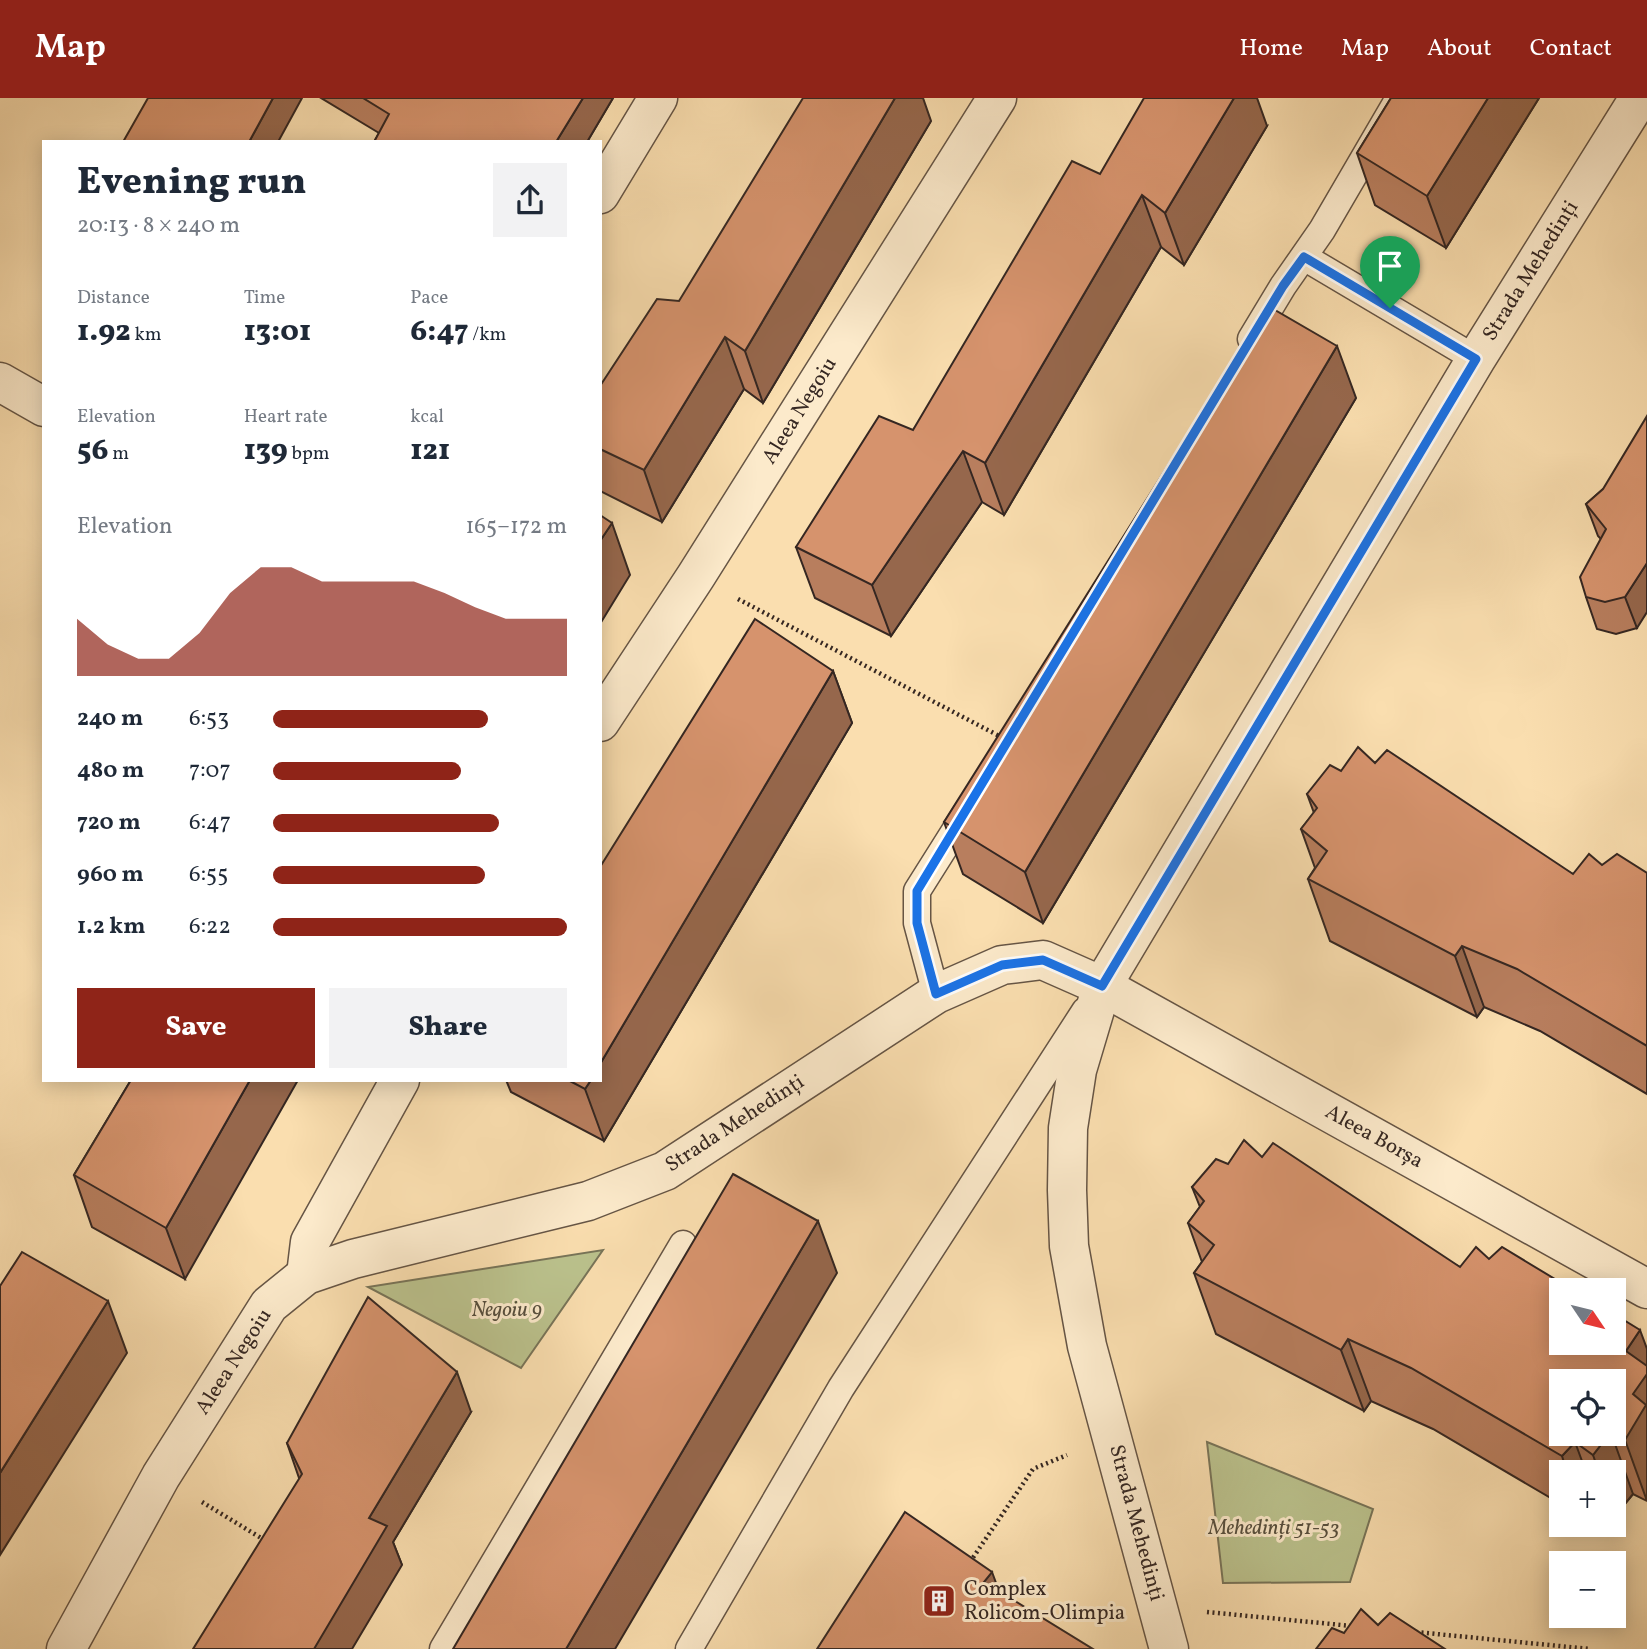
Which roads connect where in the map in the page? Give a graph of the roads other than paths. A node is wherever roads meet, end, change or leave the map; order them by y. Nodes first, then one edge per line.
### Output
1 (658, 98) edge
2 (997, 98) edge
3 (1399, 98) edge
4 (1639, 98) edge
5 (602, 191) edge
6 (1304, 257) junction
7 (1240, 358) edge
8 (1476, 359) junction
9 (0, 382) edge
10 (42, 406) edge
11 (602, 718) edge
12 (1010, 741) edge
13 (1102, 986) junction
14 (936, 994) junction
15 (399, 1082) edge
16 (683, 1244) dead end
17 (306, 1275) junction
18 (1647, 1289) edge
19 (66, 1649) edge
20 (443, 1649) edge
21 (689, 1649) edge
22 (1169, 1649) edge

1 - 5 street
2 - 11 street, Aleea Negoiu
3 - 6 lane
4 - 8 street, Strada Mehedinți
6 - 7 lane
6 - 8 lane
8 - 13 street, Strada Mehedinți
9 - 10 street
12 - 14 lane
13 - 14 street, Strada Mehedinți
13 - 18 street, Aleea Borșa
13 - 21 lane, Strada Mehedinți
13 - 22 street, Strada Mehedinți
14 - 17 street, Strada Mehedinți
15 - 17 street
16 - 20 lane
17 - 19 street, Aleea Negoiu

